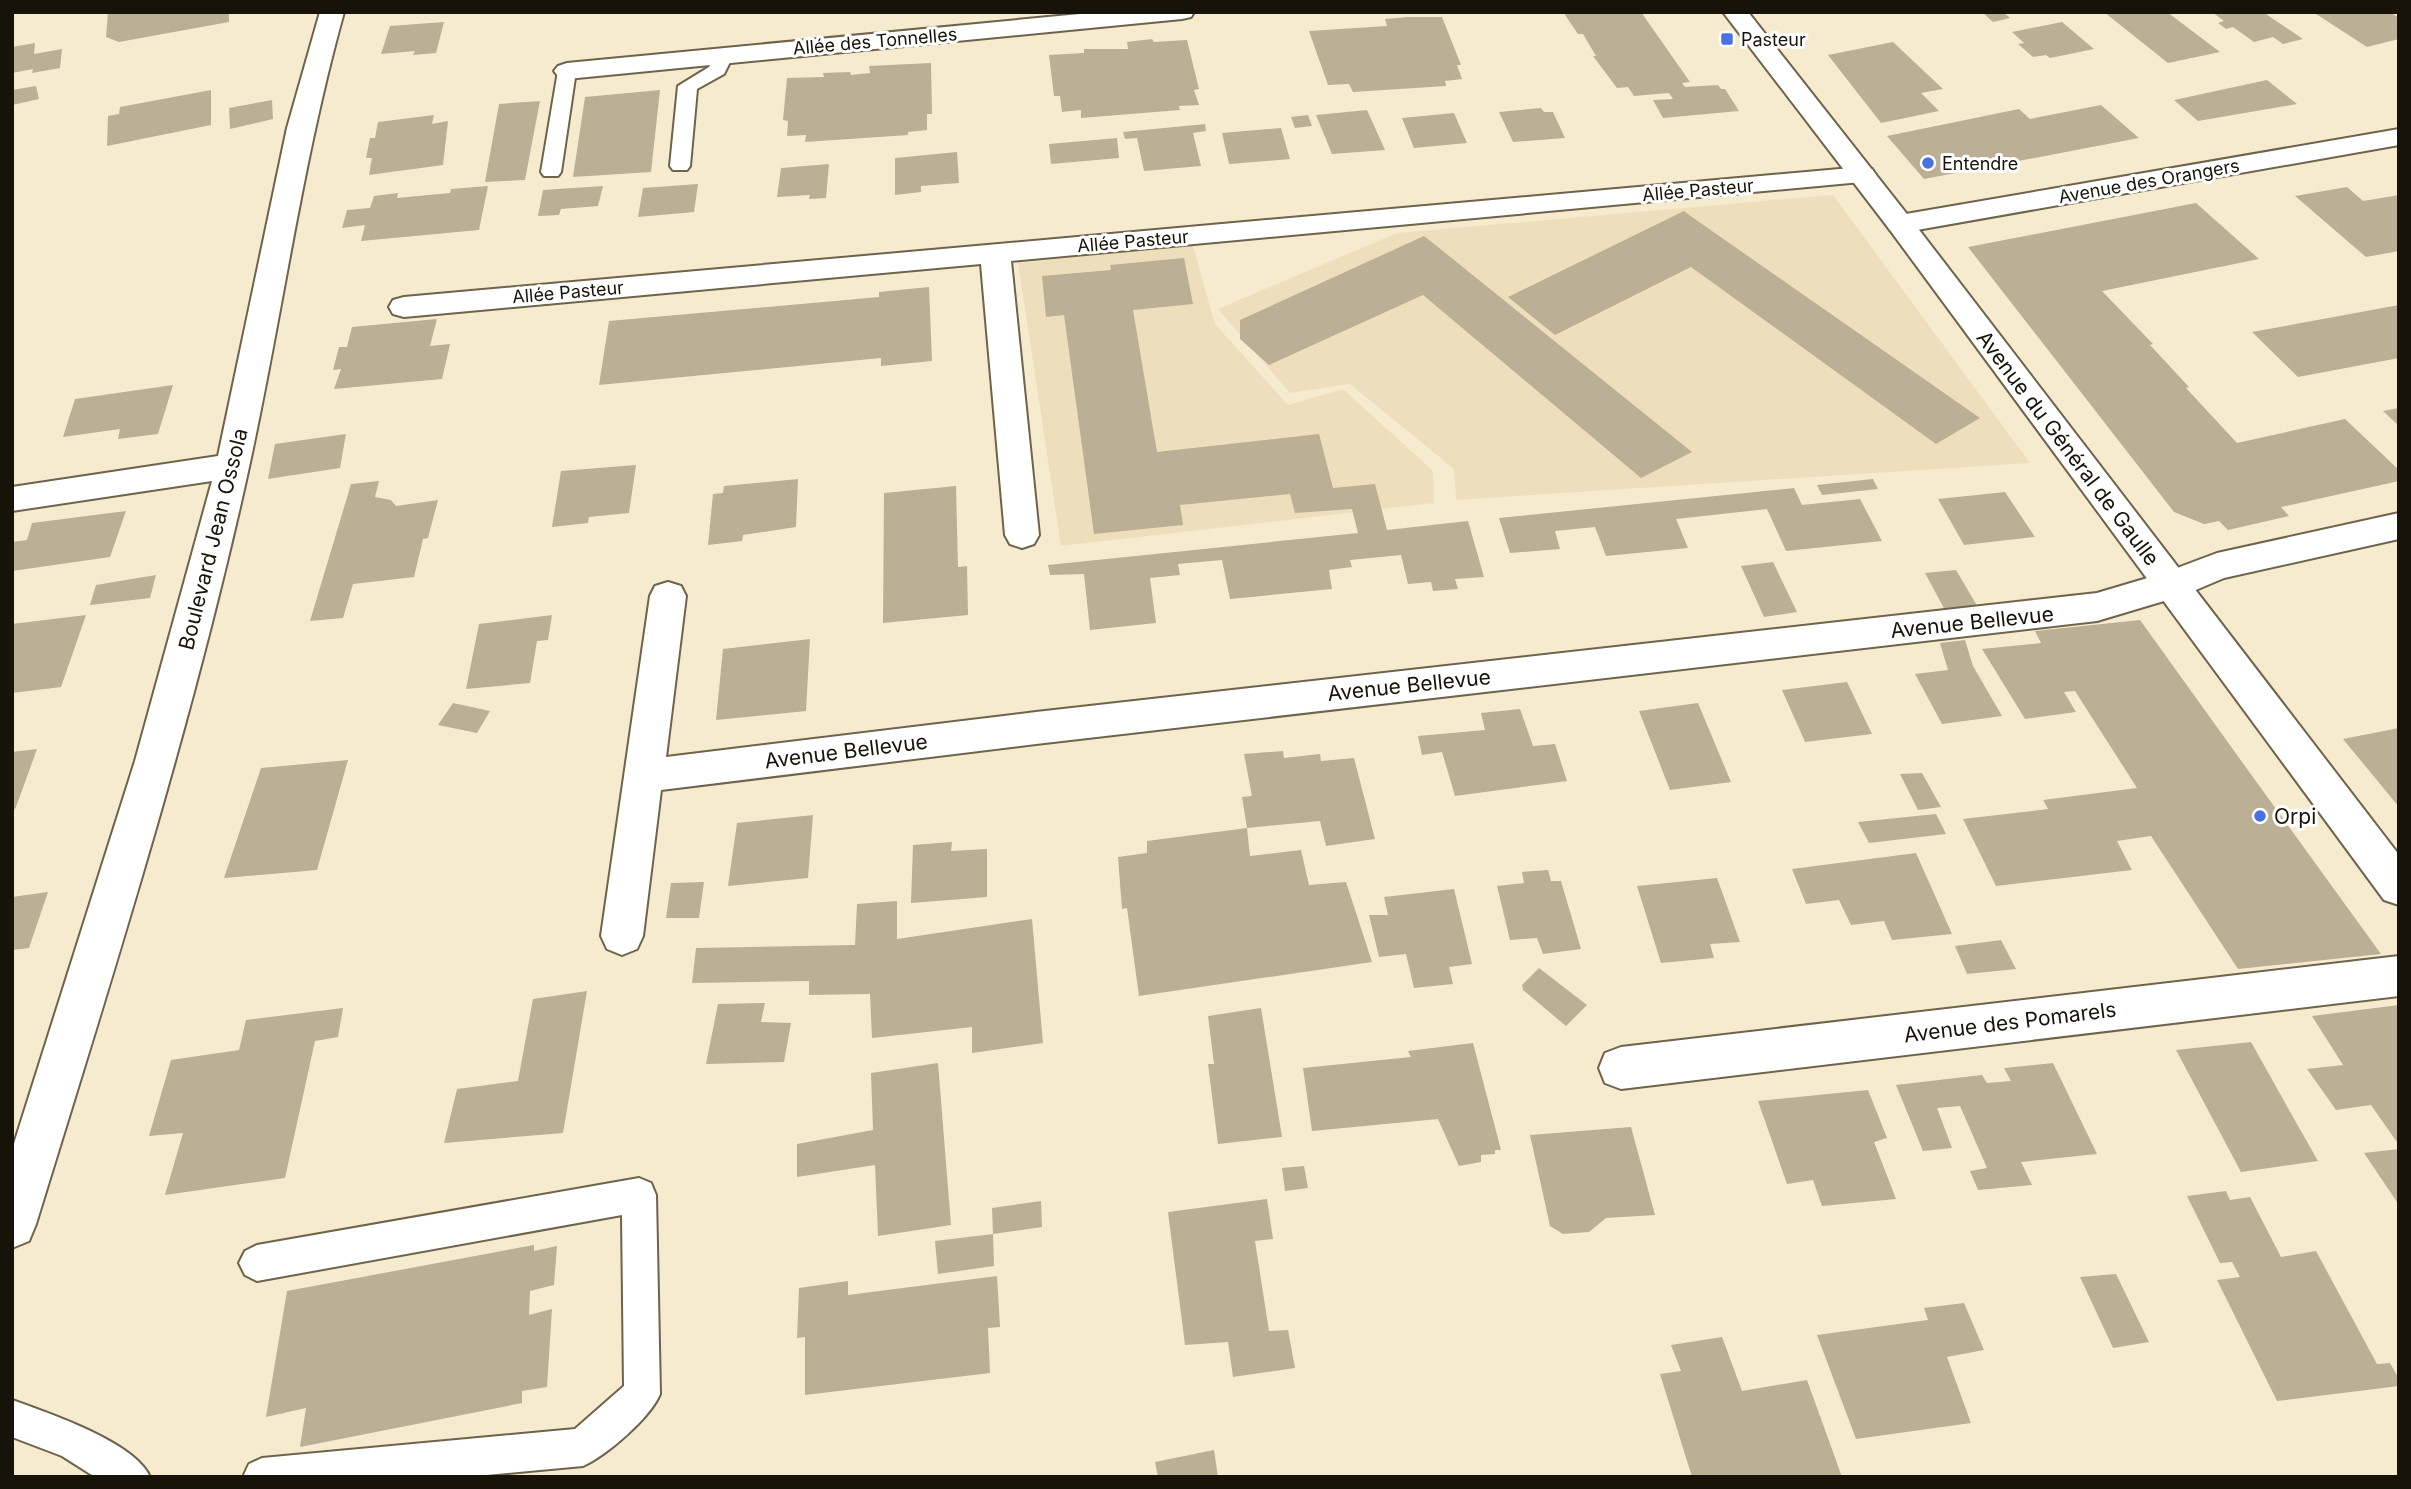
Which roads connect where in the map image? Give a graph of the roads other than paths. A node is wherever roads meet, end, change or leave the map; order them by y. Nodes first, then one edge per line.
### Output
1 (332, 12) edge
2 (1182, 12) edge
3 (1735, 12) edge
4 (724, 56) junction
5 (566, 71) joint
6 (2399, 137) edge
7 (680, 166) dead end
8 (551, 172) dead end
9 (1862, 176) junction
10 (1900, 224) junction
11 (995, 253) junction
12 (404, 307) dead end
13 (233, 466) junction
14 (12, 499) edge
15 (2399, 526) edge
16 (1022, 535) dead end
17 (2171, 585) junction
18 (668, 596) dead end
19 (645, 776) junction
20 (2399, 887) edge
21 (622, 936) dead end
22 (2399, 976) edge
23 (64, 1058) junction
24 (1621, 1068) dead end
25 (12, 1155) edge
26 (12, 1224) edge
27 (257, 1263) dead end
28 (12, 1418) edge
29 (131, 1477) edge
30 (262, 1477) edge

1 - 13 street, Boulevard Jean Ossola
2 - 4 street, Allée des Tonnelles
3 - 9 street, Avenue du Général de Gaulle
4 - 5 street, Allée des Tonnelles
4 - 7 lane
5 - 8 lane
6 - 10 street, Avenue des Orangers
9 - 10 street, Avenue du Général de Gaulle
9 - 11 street, Allée Pasteur
10 - 17 street, Avenue du Général de Gaulle
11 - 12 street, Allée Pasteur
11 - 16 street
13 - 14 street
13 - 23 street, Boulevard Jean Ossola
15 - 17 street, Avenue Bellevue
17 - 19 street, Avenue Bellevue
17 - 20 street, Avenue du Général de Gaulle
18 - 19 street
19 - 21 street
22 - 24 street, Avenue des Pomarels
23 - 25 street, Boulevard Jean Ossola
23 - 26 street, Boulevard Jean Ossola
27 - 30 lane
28 - 29 lane

